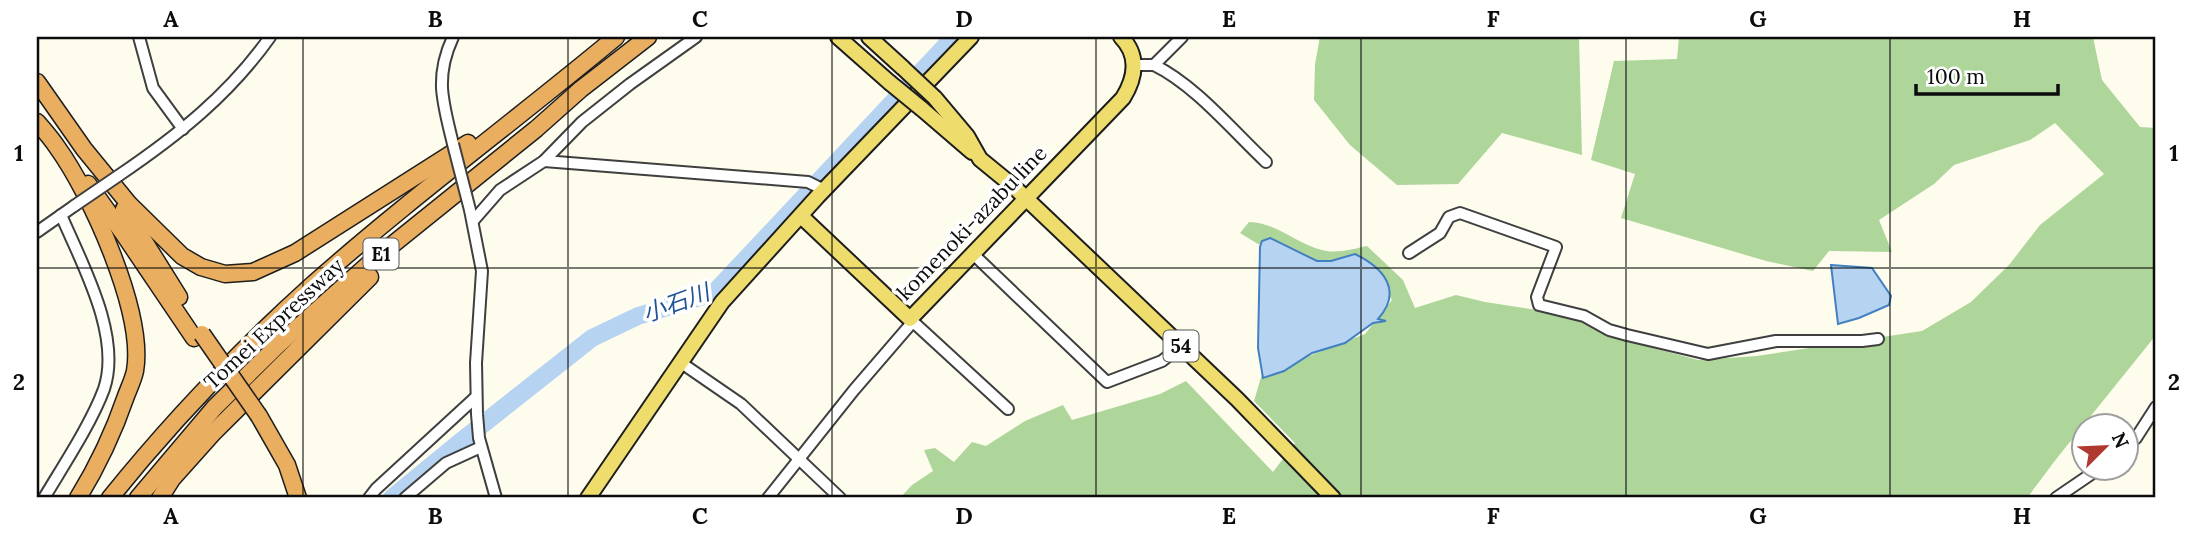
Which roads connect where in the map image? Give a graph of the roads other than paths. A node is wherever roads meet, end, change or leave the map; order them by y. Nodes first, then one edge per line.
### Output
1 (139, 37) edge
2 (254, 37) edge
3 (453, 37) edge
4 (616, 37) edge
5 (648, 37) edge
6 (696, 37) edge
7 (838, 37) edge
8 (869, 37) edge
9 (971, 37) edge
10 (1121, 37) edge
11 (1182, 37) edge
12 (267, 41) edge
13 (1135, 65) junction
14 (1154, 65) junction
15 (37, 82) edge
16 (527, 108) junction
17 (37, 122) edge
18 (536, 129) junction
19 (183, 130) junction
20 (58, 148) junction
21 (980, 159) junction
22 (544, 160) junction
23 (1266, 162) dead end
24 (98, 168) junction
25 (823, 188) junction
26 (1026, 197) junction
27 (61, 215) junction
28 (472, 215) junction
29 (800, 216) junction
30 (37, 232) edge
31 (1409, 253) dead end
32 (974, 254) junction
33 (910, 319) junction
34 (198, 336) junction
35 (1878, 339) dead end
36 (1181, 346) junction
37 (680, 362) junction
38 (476, 397) junction
39 (2156, 407) edge
40 (1008, 409) dead end
41 (255, 418) junction
42 (2140, 432) edge
43 (480, 443) junction
44 (800, 458) junction
45 (2081, 482) edge
46 (2062, 497) edge
47 (44, 498) edge
48 (78, 498) edge
49 (110, 498) edge
50 (138, 498) edge
51 (160, 498) edge
52 (289, 498) edge
53 (298, 498) edge
54 (369, 498) edge
55 (405, 498) edge
56 (496, 498) edge
57 (587, 498) edge
58 (768, 498) edge
59 (840, 498) edge
60 (1333, 498) edge

1 - 19 street
2 - 12 street
3 - 28 street, bridge
4 - 16 highway, Tomei Expressway / E1
5 - 18 highway, Tomei Expressway / E1
6 - 22 street
7 - 21 main road, 54, bridge
8 - 21 main road, 54, bridge
9 - 25 main road
10 - 13 main road
11 - 14 street
12 - 19 street
13 - 14 street
13 - 26 main road, komenoki-azabu line
14 - 23 street
15 - 24 highway
16 - 24 highway
16 - 49 highway, Tomei Expressway / E1
17 - 20 highway
18 - 50 highway, Tomei Expressway / E1
18 - 51 highway
19 - 27 street, bridge
20 - 34 highway
20 - 48 highway
21 - 26 main road, 54
22 - 25 street
22 - 28 street
24 - 34 highway
25 - 29 main road
26 - 32 main road, komenoki-azabu line
26 - 36 main road, 54
27 - 30 street
27 - 47 street
28 - 38 street
29 - 33 main road, komenoki-azabu line
29 - 37 main road
31 - 35 street
32 - 33 main road, komenoki-azabu line
32 - 36 street
33 - 40 street
33 - 44 street
34 - 41 highway, bridge
36 - 60 main road, 54
37 - 44 street
37 - 57 main road
38 - 43 street
38 - 54 street
39 - 42 street
41 - 52 highway
41 - 53 highway
43 - 55 street
43 - 56 street
44 - 58 street
44 - 59 street
45 - 46 street

